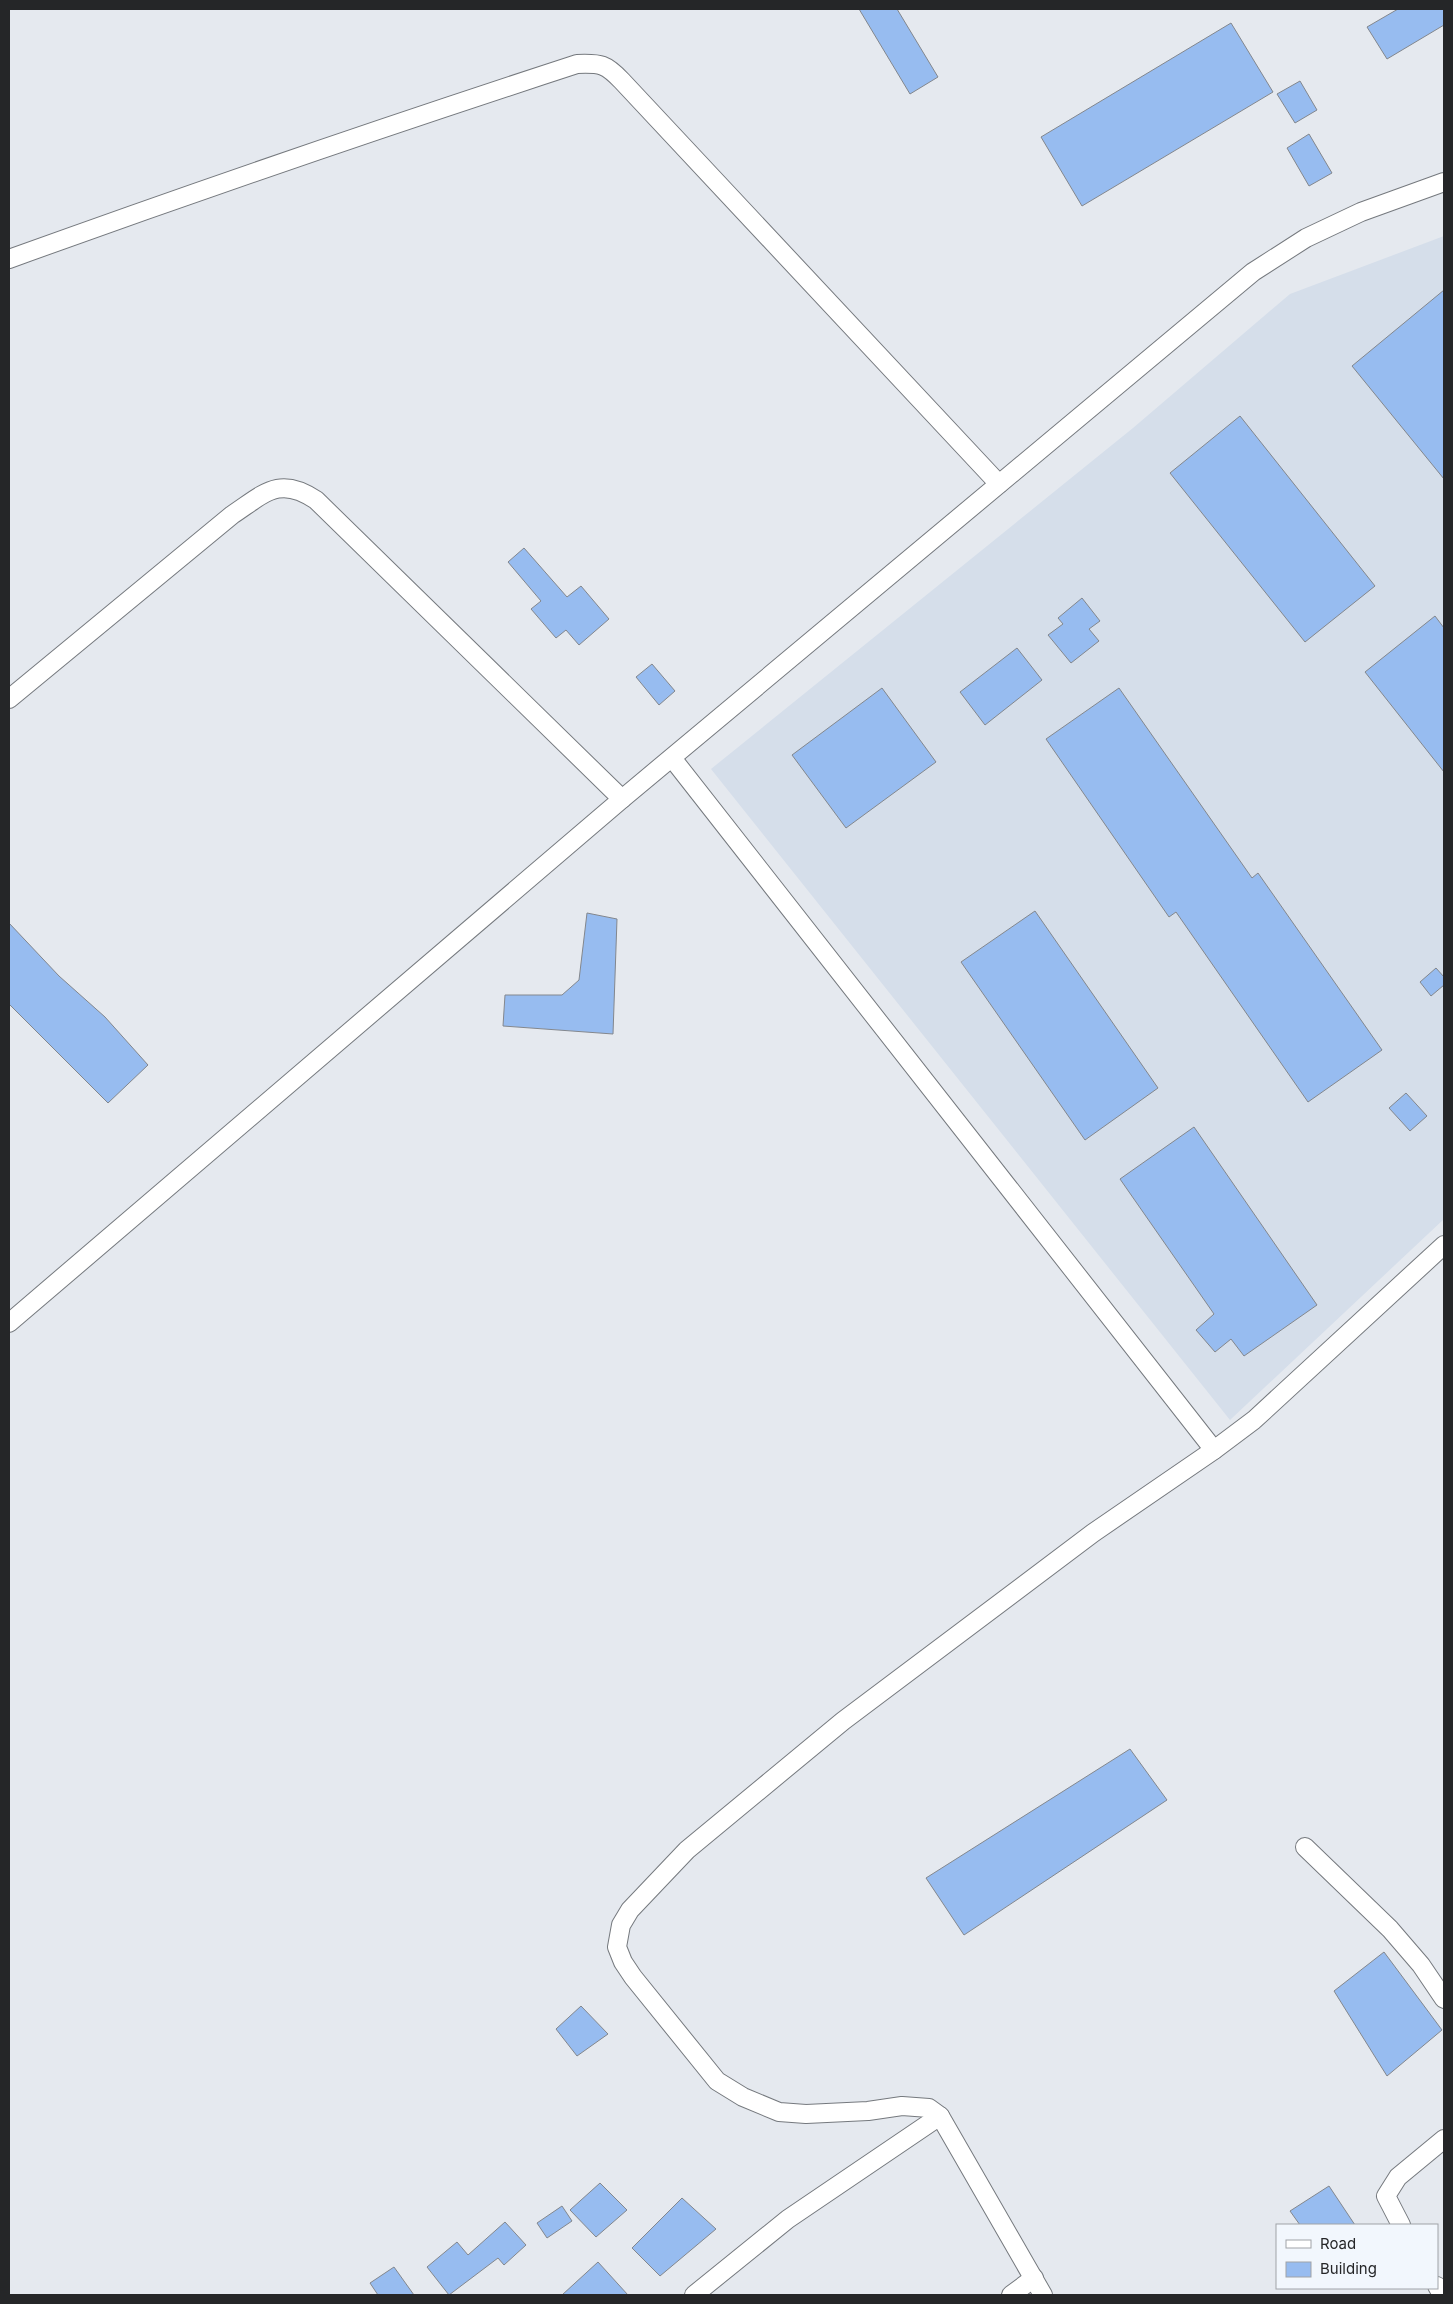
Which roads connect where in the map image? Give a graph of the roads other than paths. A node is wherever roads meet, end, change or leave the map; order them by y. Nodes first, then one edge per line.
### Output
1 (1444, 182) edge
2 (9, 259) edge
3 (998, 484) junction
4 (9, 699) edge
5 (672, 758) junction
6 (622, 800) junction
7 (1444, 1245) edge
8 (9, 1323) edge
9 (1214, 1450) junction
10 (1305, 1847) dead end
11 (1444, 1999) edge
12 (940, 2116) junction
13 (1444, 2139) edge
14 (1400, 2224) edge
15 (1034, 2278) junction
16 (694, 2295) edge
17 (1011, 2295) edge
18 (1043, 2295) edge

1 - 3 street
2 - 3 street
3 - 5 street
4 - 6 street
5 - 6 street
5 - 9 street
6 - 8 street
7 - 9 street
9 - 12 street
10 - 11 street
12 - 15 street
12 - 16 street
13 - 14 street
15 - 17 street
15 - 18 street

